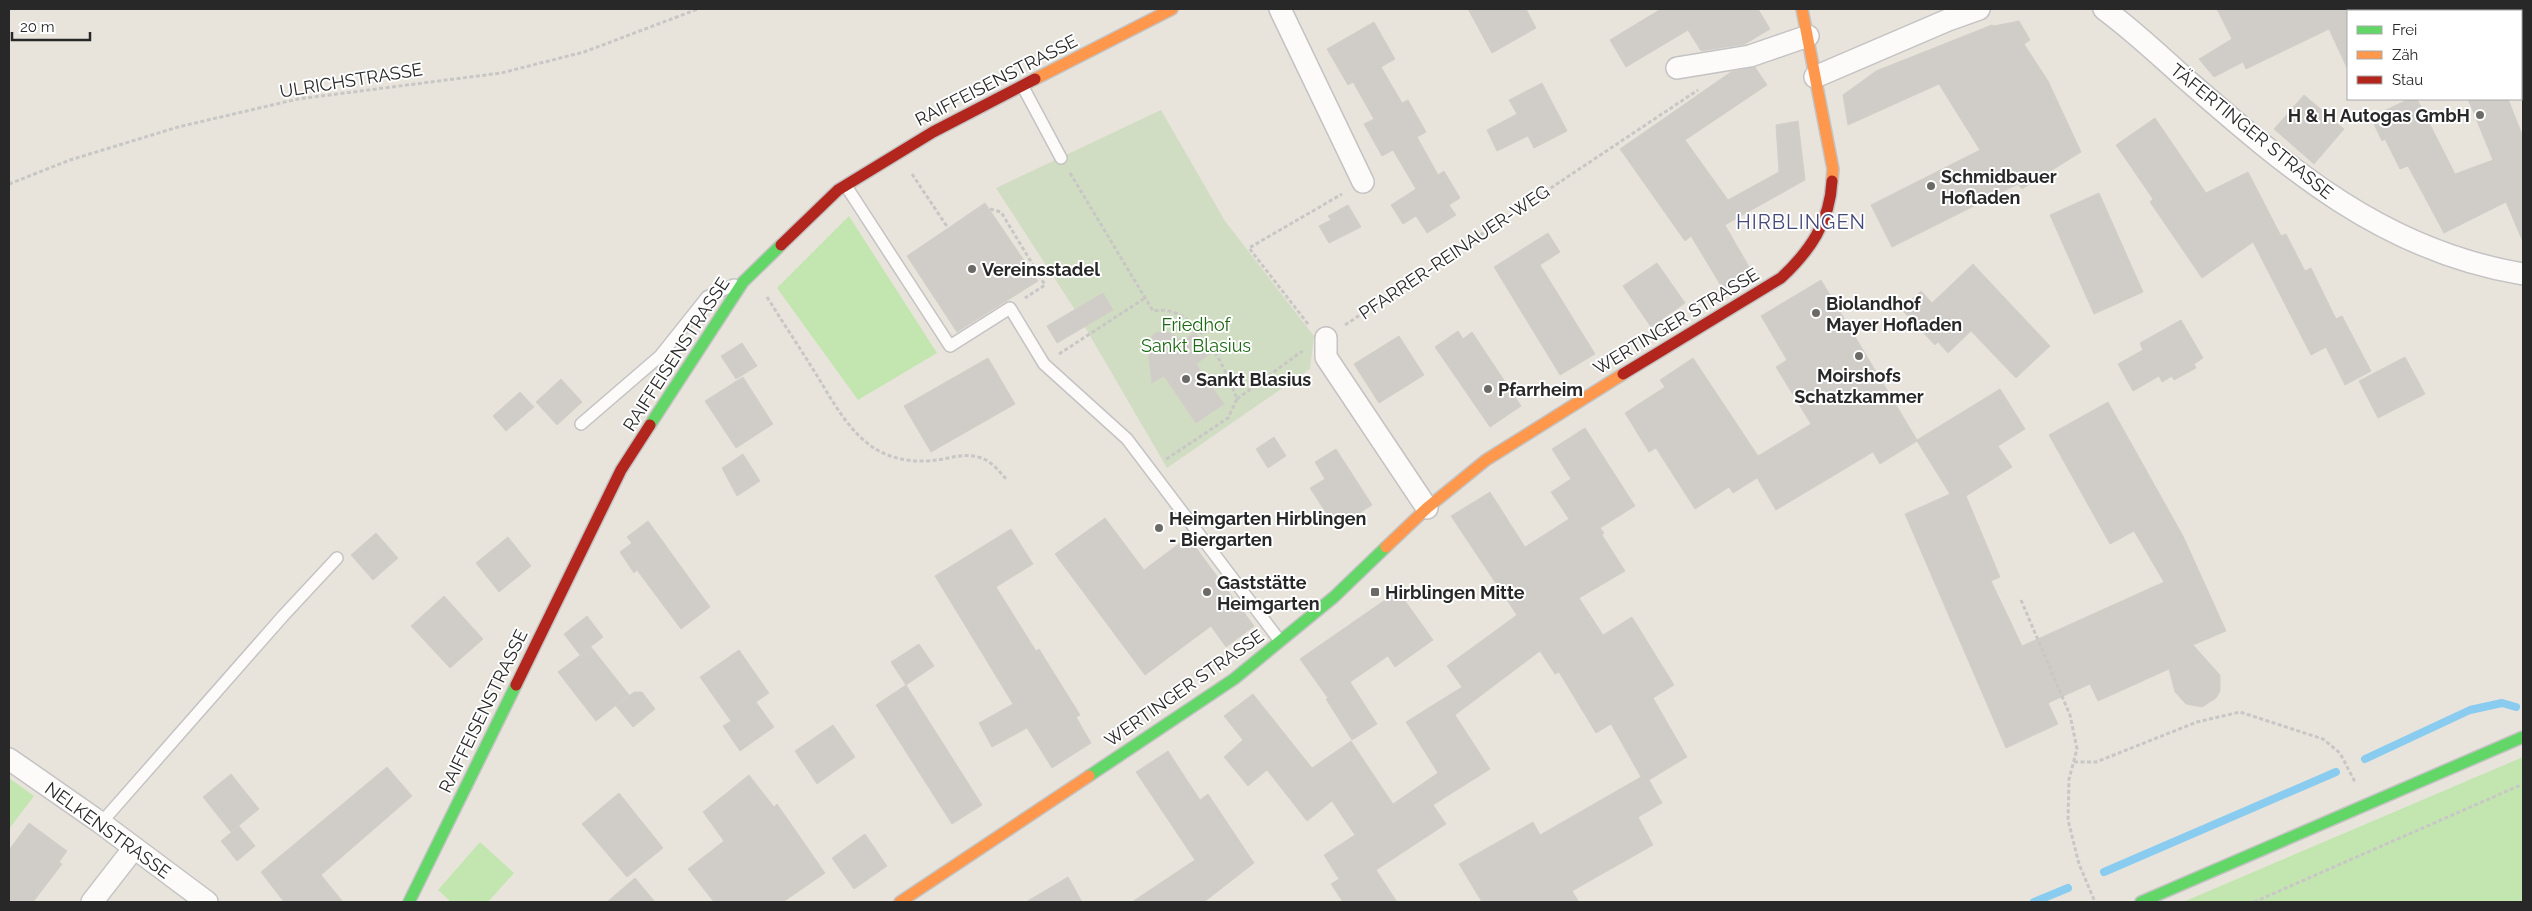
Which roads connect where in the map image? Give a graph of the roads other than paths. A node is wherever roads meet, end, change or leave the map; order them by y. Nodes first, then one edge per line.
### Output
1 (1172, 9) edge
2 (1280, 9) edge
3 (1802, 9) edge
4 (1979, 9) edge
5 (2104, 9) edge
6 (1808, 36) junction
7 (1677, 68) dead end
8 (1815, 78) junction
9 (1023, 87) junction
10 (1061, 158) road end
11 (1363, 182) road end
12 (846, 185) junction
13 (2523, 274) edge
14 (743, 282) junction
15 (1326, 347) road end
16 (581, 424) dead end
17 (1427, 508) junction
18 (337, 558) dead end
19 (1280, 641) junction
20 (2523, 737) edge
21 (9, 759) edge
22 (101, 823) junction
23 (134, 848) junction
24 (92, 902) edge
25 (207, 902) edge
26 (409, 902) edge
27 (900, 902) edge
28 (2141, 902) edge

1 - 9 street, RAIFFEISENSTRASSE
2 - 11 street
3 - 6 street, WERTINGER STRASSE
4 - 8 street
5 - 13 street, TÄFERTINGER STRASSE
6 - 7 street
6 - 8 street, WERTINGER STRASSE
8 - 17 street, WERTINGER STRASSE
9 - 10 lane
9 - 12 street, RAIFFEISENSTRASSE
12 - 14 street, RAIFFEISENSTRASSE
12 - 19 lane
14 - 16 lane
14 - 26 street, RAIFFEISENSTRASSE
15 - 17 street
17 - 19 street, WERTINGER STRASSE
18 - 22 lane
19 - 27 street, WERTINGER STRASSE
20 - 28 street
21 - 22 street, NELKENSTRASSE
22 - 23 street, NELKENSTRASSE
23 - 24 street
23 - 25 street, NELKENSTRASSE

